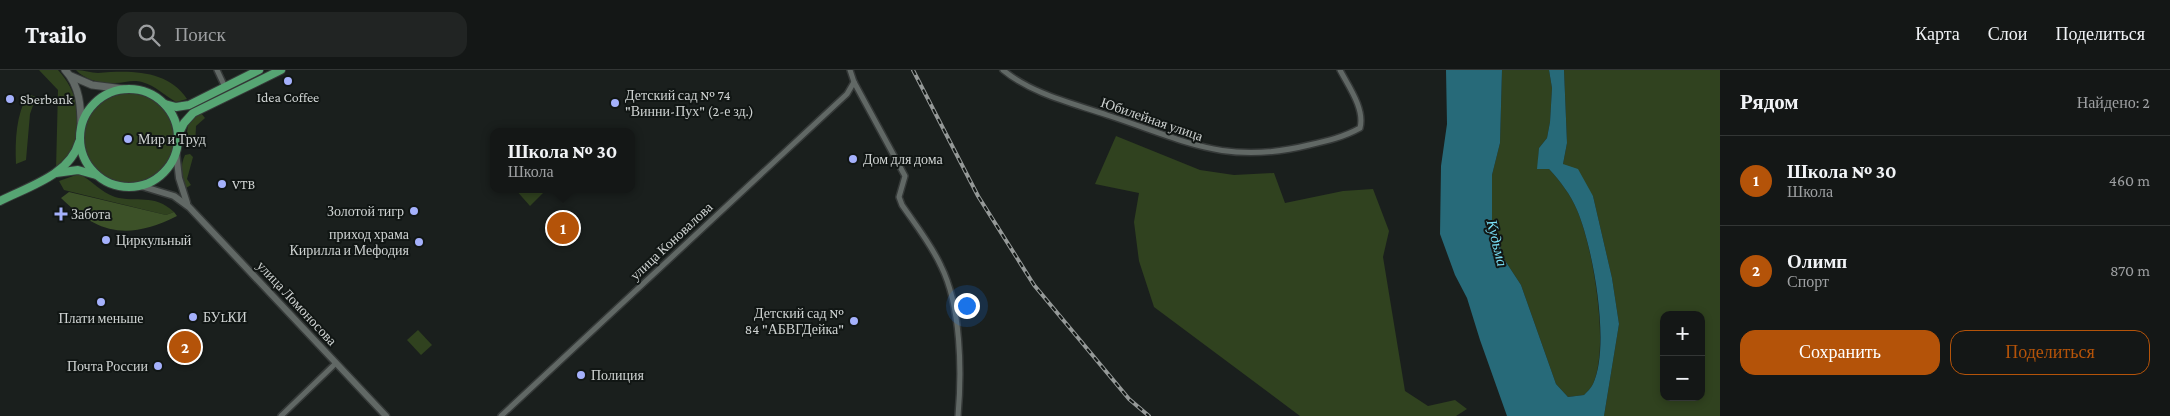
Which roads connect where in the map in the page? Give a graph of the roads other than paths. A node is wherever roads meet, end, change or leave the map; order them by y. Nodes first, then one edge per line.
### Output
1 (65, 70) edge
2 (218, 70) edge
3 (259, 70) edge
4 (281, 70) edge
5 (850, 70) edge
6 (1003, 70) edge
7 (1340, 70) edge
8 (71, 76) junction
9 (854, 82) junction
10 (225, 87) junction
11 (124, 89) junction
12 (229, 96) junction
13 (160, 100) junction
14 (81, 128) junction
15 (178, 135) junction
16 (80, 138) junction
17 (176, 152) junction
18 (56, 173) junction
19 (97, 175) junction
20 (141, 186) junction
21 (0, 201) edge
22 (189, 207) junction
23 (336, 363) junction
24 (280, 416) edge
25 (386, 416) edge
26 (501, 416) edge
27 (958, 416) edge

1 - 8 main road
2 - 10 street
3 - 10 main road
4 - 12 main road
5 - 9 street
6 - 7 street, Юбилейная улица
8 - 11 main road
8 - 14 main road
9 - 26 street, улица Коновалова
9 - 27 street
10 - 12 main road
10 - 13 main road
11 - 13 main road
11 - 14 main road
12 - 15 main road
13 - 15 main road
14 - 16 main road
15 - 17 main road
16 - 18 main road
16 - 19 main road
17 - 20 main road
17 - 22 street
18 - 19 main road
18 - 21 main road
19 - 20 main road
20 - 22 street
22 - 23 street, улица Ломоносова
23 - 24 street
23 - 25 street, улица Ломоносова

